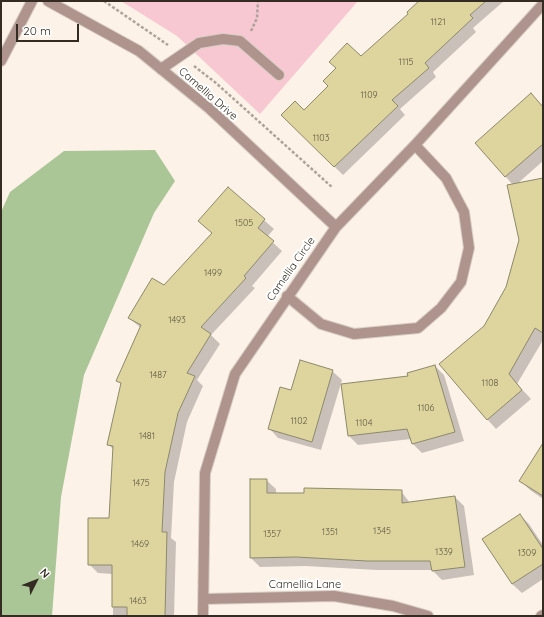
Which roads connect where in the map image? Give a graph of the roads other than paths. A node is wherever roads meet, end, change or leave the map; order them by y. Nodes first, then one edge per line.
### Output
1 (32, 1) edge
2 (48, 1) edge
3 (543, 4) edge
4 (1, 61) edge
5 (161, 69) junction
6 (279, 75) dead end
7 (415, 145) junction
8 (336, 227) junction
9 (287, 296) junction
10 (204, 599) junction
11 (203, 616) edge
12 (428, 616) edge

1 - 4 street
2 - 5 street, Camellia Drive
3 - 7 street, Camellia Circle
5 - 6 street
5 - 8 street, Camellia Drive
7 - 8 street, Camellia Circle
7 - 9 street
8 - 9 street, Camellia Circle
9 - 10 street, Camellia Circle
10 - 11 street, Camellia Circle
10 - 12 street, Camellia Lane

